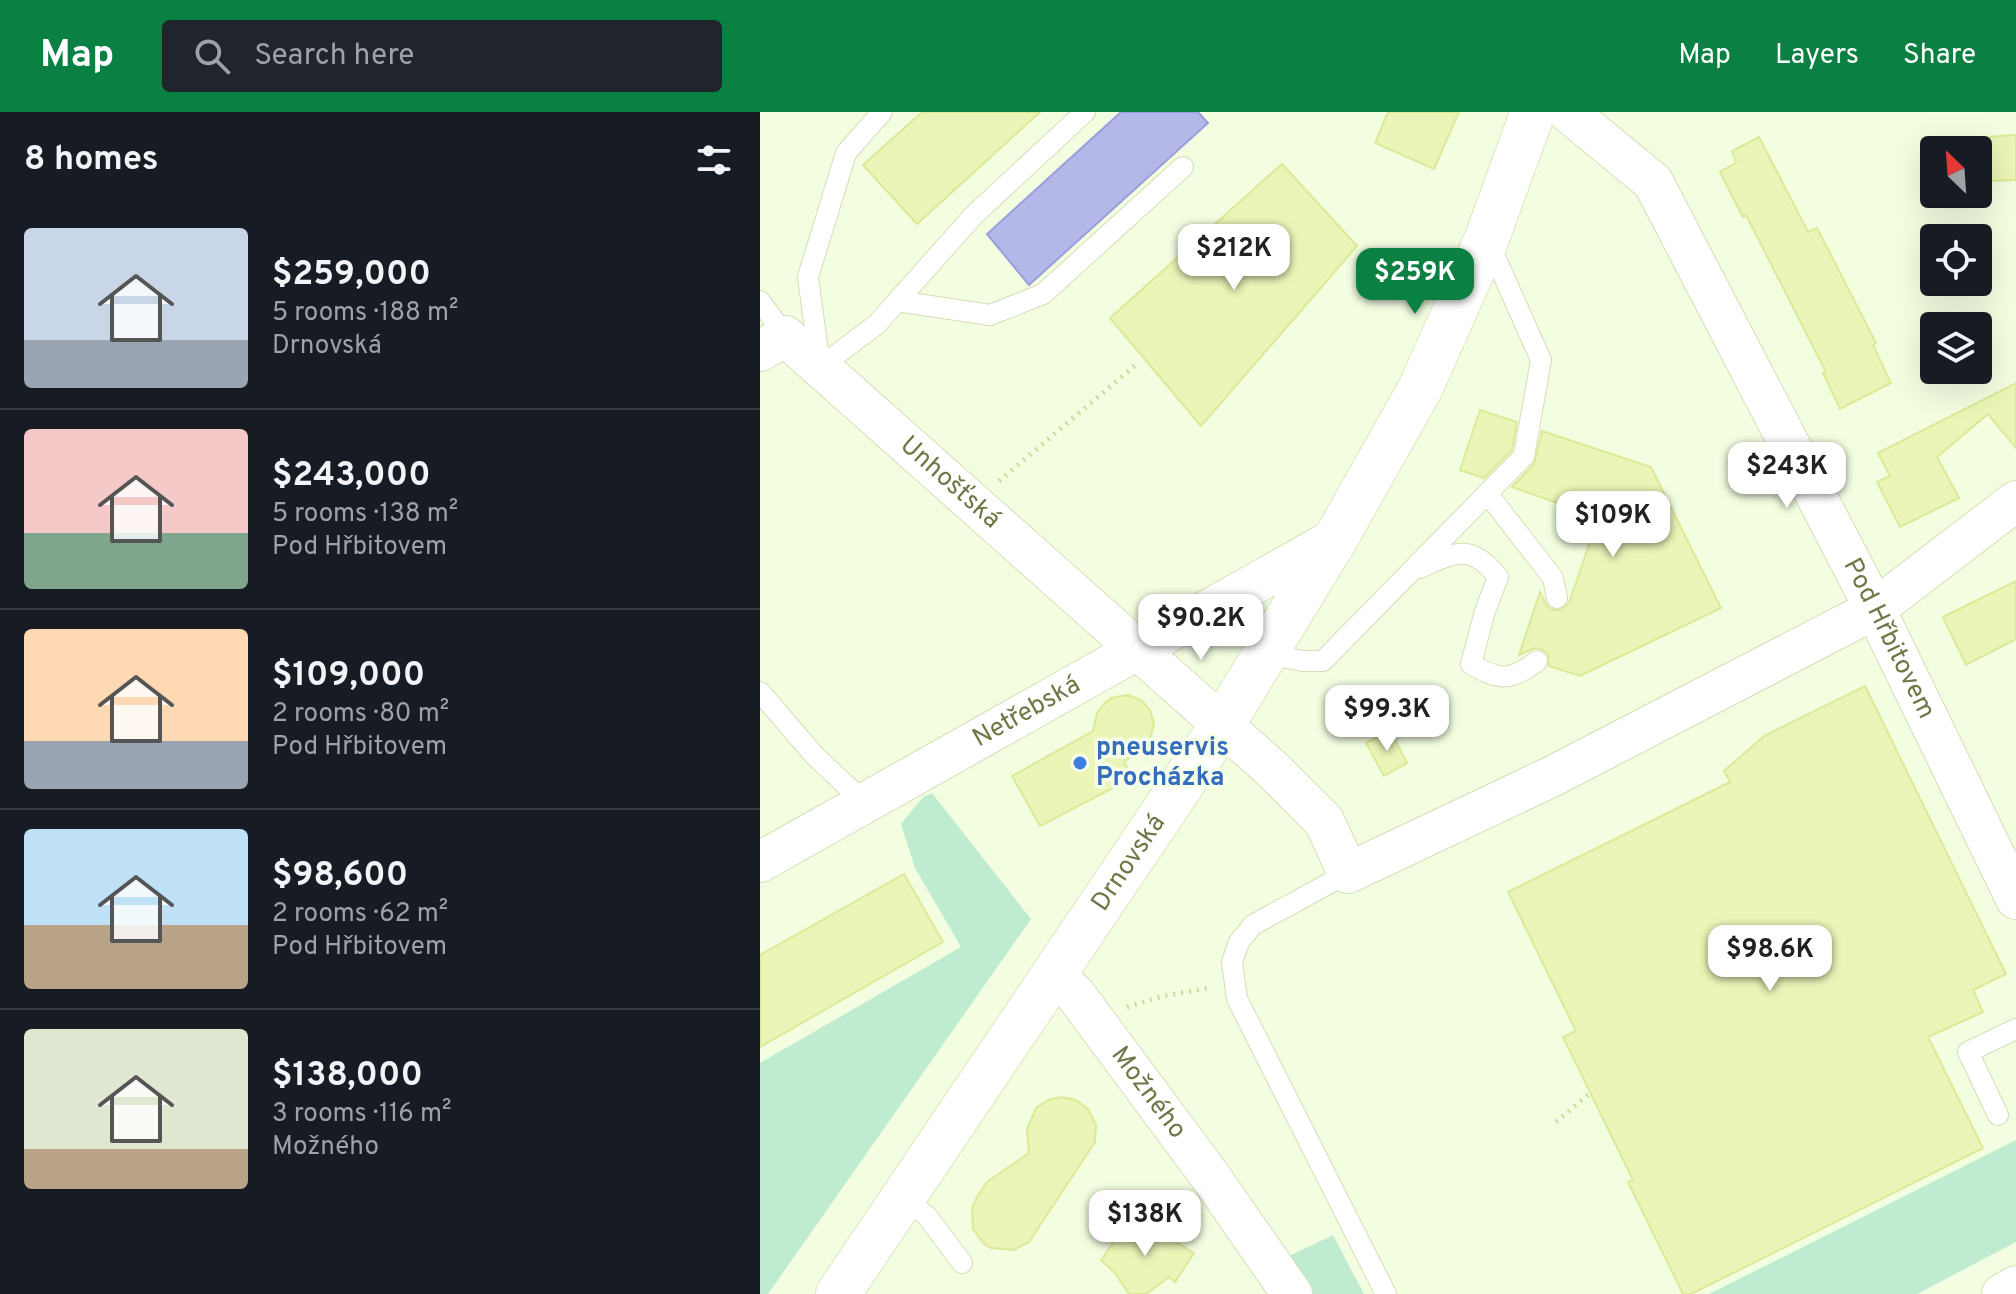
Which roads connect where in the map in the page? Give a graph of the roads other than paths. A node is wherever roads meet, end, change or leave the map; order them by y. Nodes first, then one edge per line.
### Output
1 (882, 112) edge
2 (1085, 112) edge
3 (1533, 112) edge
4 (1568, 112) edge
5 (1183, 167) dead end
6 (1487, 238) junction
7 (760, 301) edge
8 (897, 301) junction
9 (773, 344) edge
10 (820, 367) junction
11 (1487, 493) junction
12 (2016, 501) edge
13 (1336, 538) junction
14 (1410, 573) junction
15 (1557, 598) dead end
16 (1875, 609) junction
17 (1135, 649) junction
18 (1265, 654) junction
19 (1537, 661) dead end
20 (760, 692) edge
21 (1222, 725) junction
22 (865, 803) junction
23 (760, 862) edge
24 (1348, 873) junction
25 (2016, 899) edge
26 (1055, 976) junction
27 (2016, 1029) edge
28 (1998, 1115) dead end
29 (903, 1198) junction
30 (962, 1263) dead end
31 (2016, 1286) edge
32 (838, 1294) edge
33 (1292, 1294) edge
34 (1386, 1294) edge
35 (2002, 1294) edge

1 - 10 lane
2 - 8 lane
3 - 6 main road, Drnovská
4 - 16 street, Pod Hřbitovem
5 - 8 lane
6 - 11 lane
6 - 13 main road, Drnovská
7 - 9 lane
8 - 10 lane
9 - 10 street, Unhošťská
10 - 17 street, Unhošťská
11 - 14 lane
11 - 15 lane
12 - 16 street
13 - 17 street, Netřebská
13 - 18 main road, Drnovská
14 - 18 lane
14 - 19 lane
16 - 24 street
16 - 25 street, Pod Hřbitovem
17 - 21 street, Unhošťská
17 - 22 street, Netřebská
18 - 21 main road, Drnovská
20 - 22 lane
21 - 24 street, Unhošťská
21 - 26 main road, Drnovská
22 - 23 street, Netřebská
24 - 34 lane
26 - 29 main road, Drnovská
26 - 33 street, Možného
27 - 28 lane
29 - 30 lane
29 - 32 main road, Drnovská
31 - 35 street

